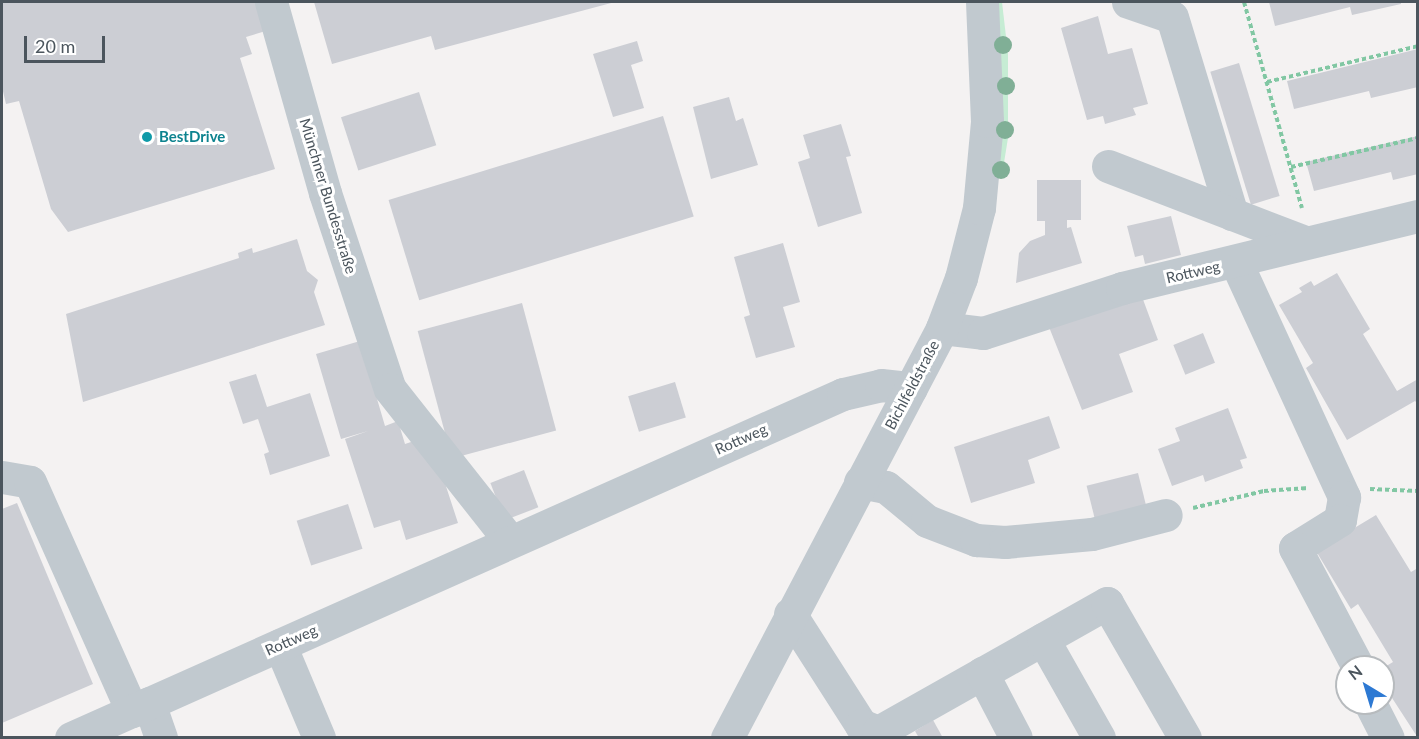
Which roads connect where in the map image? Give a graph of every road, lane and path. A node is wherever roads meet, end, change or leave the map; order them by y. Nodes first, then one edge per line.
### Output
1 (270, 2) edge
2 (982, 2) edge
3 (1128, 2) edge
4 (1244, 2) edge
5 (1418, 46) edge
6 (1267, 82) junction
7 (1418, 138) edge
8 (1108, 166) dead end
9 (1291, 167) junction
10 (1232, 214) junction
11 (1418, 216) edge
12 (1308, 242) junction
13 (1236, 262) junction
14 (942, 328) junction
15 (911, 388) junction
16 (2, 477) edge
17 (860, 482) junction
18 (1340, 488) junction
19 (1418, 491) edge
20 (1166, 515) joint
21 (510, 541) junction
22 (790, 614) junction
23 (1043, 639) junction
24 (280, 645) junction
25 (1352, 655) edge
26 (982, 673) junction
27 (140, 707) junction
28 (1376, 715) edge
29 (71, 738) edge
30 (161, 738) edge
31 (319, 738) edge
32 (727, 738) edge
33 (1016, 738) edge
34 (1099, 738) edge
35 (1185, 738) edge
36 (1388, 738) edge

1 - 21 street, Münchner Bundesstraße
2 - 14 street, Bichlfeldstraße
3 - 10 street
4 - 6 path
5 - 6 path
6 - 9 path
7 - 9 path
8 - 10 street
9 - 12 path
10 - 12 street
11 - 12 street, Rottweg
12 - 13 street, Rottweg
13 - 14 street, Rottweg
13 - 18 street
14 - 15 street, Bichlfeldstraße
15 - 17 street, Bichlfeldstraße
15 - 21 street, Rottweg
16 - 27 street
17 - 20 street
17 - 22 street, Bichlfeldstraße
18 - 19 path
18 - 20 path
18 - 25 street
21 - 24 street, Rottweg
22 - 26 street
22 - 32 street, Bichlfeldstraße
23 - 26 street
23 - 34 street
23 - 35 street
24 - 27 street, Rottweg
24 - 31 street
26 - 33 street
27 - 29 street, Rottweg
27 - 30 street
28 - 36 street

